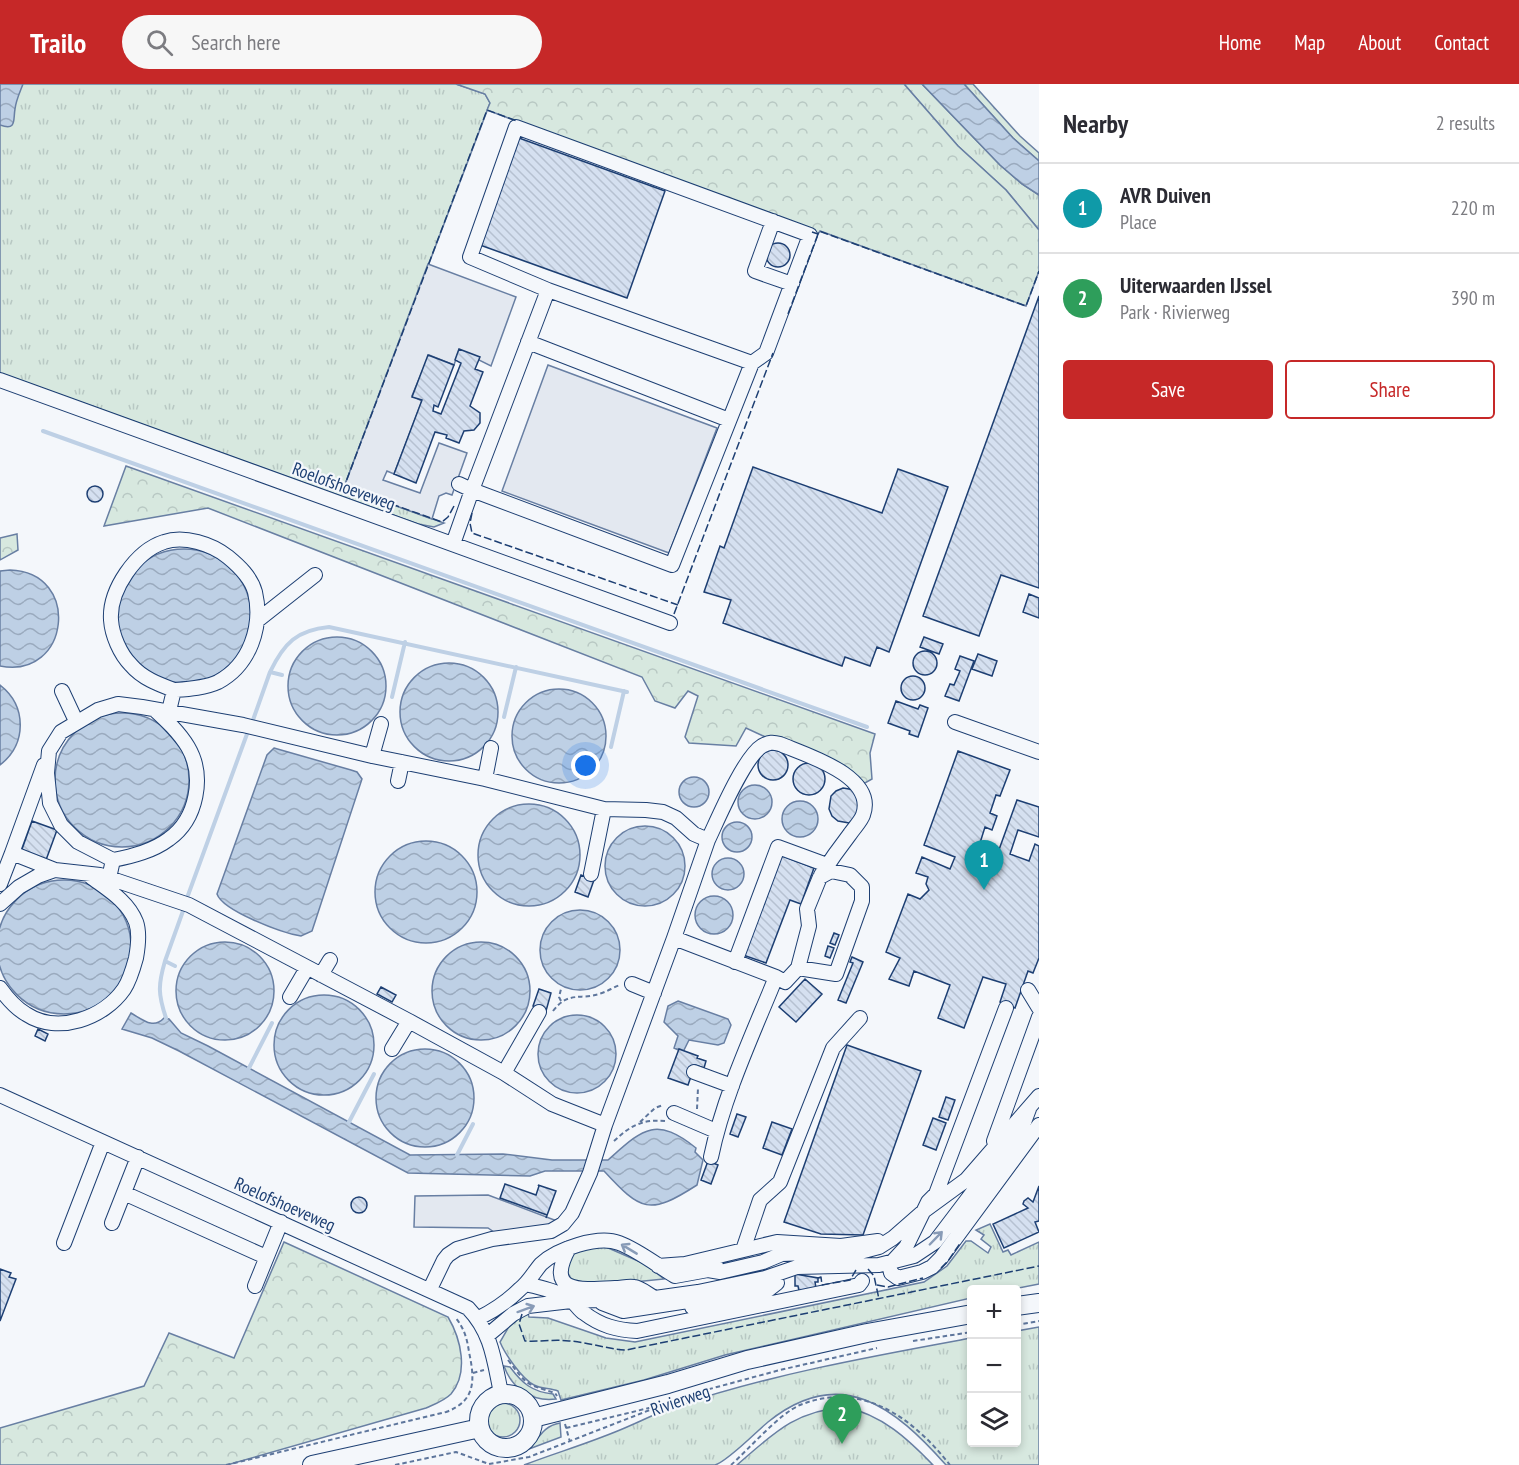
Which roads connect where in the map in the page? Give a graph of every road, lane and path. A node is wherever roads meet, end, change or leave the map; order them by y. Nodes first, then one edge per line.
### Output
1 (773, 221) junction
2 (792, 284) junction
3 (548, 290) junction
4 (528, 342) junction
5 (752, 363) junction
6 (2, 386) edge
7 (729, 420) junction
8 (459, 484) dead end
9 (472, 490) junction
10 (453, 544) junction
11 (315, 575) dead end
12 (258, 620) junction
13 (670, 623) dead end
14 (174, 690) junction
15 (62, 691) dead end
16 (153, 709) junction
17 (169, 711) junction
18 (76, 721) junction
19 (955, 723) dead end
20 (381, 724) dead end
21 (491, 748) dead end
22 (49, 752) junction
23 (1039, 752) edge
24 (372, 756) junction
25 (402, 762) junction
26 (485, 779) junction
27 (398, 782) dead end
28 (604, 809) junction
29 (708, 840) junction
30 (12, 854) junction
31 (113, 860) junction
32 (55, 870) junction
33 (824, 871) junction
34 (87, 873) junction
35 (591, 874) dead end
36 (109, 878) junction
37 (0, 884) edge
38 (0, 904) edge
39 (674, 938) junction
40 (330, 960) dead end
41 (735, 962) junction
42 (307, 968) junction
43 (798, 968) junction
44 (321, 975) junction
45 (776, 977) junction
46 (632, 984) joint
47 (0, 988) edge
48 (561, 989) dead end
49 (1028, 990) dead end
50 (654, 993) junction
51 (290, 997) dead end
52 (561, 1001) junction
53 (1006, 1008) dead end
54 (1039, 1008) edge
55 (539, 1012) dead end
56 (1039, 1017) edge
57 (860, 1018) dead end
58 (410, 1021) junction
59 (531, 1026) junction
60 (392, 1049) dead end
61 (504, 1073) junction
62 (699, 1073) joint
63 (732, 1086) junction
64 (0, 1095) edge
65 (1039, 1096) edge
66 (668, 1109) joint
67 (1029, 1109) junction
68 (689, 1120) junction
69 (640, 1122) junction
70 (605, 1125) junction
71 (1039, 1125) edge
72 (716, 1131) junction
73 (103, 1142) junction
74 (990, 1152) junction
75 (138, 1157) junction
76 (595, 1157) junction
77 (711, 1157) dead end
78 (124, 1193) junction
79 (925, 1210) junction
80 (281, 1222) junction
81 (112, 1223) dead end
82 (889, 1240) junction
83 (64, 1244) dead end
84 (569, 1248) junction
85 (743, 1250) junction
86 (266, 1257) junction
87 (890, 1263) junction
88 (658, 1266) junction
89 (793, 1269) junction
90 (862, 1281) dead end
91 (526, 1284) junction
92 (255, 1286) dead end
93 (430, 1289) junction
94 (655, 1298) junction
95 (674, 1299) junction
96 (571, 1300) junction
97 (595, 1300) junction
98 (1039, 1303) edge
99 (1021, 1305) edge
100 (454, 1315) dead end
101 (967, 1315) edge
102 (478, 1318) junction
103 (1039, 1321) edge
104 (1021, 1324) edge
105 (967, 1333) edge
106 (489, 1339) junction
107 (909, 1342) dead end
108 (878, 1348) dead end
109 (501, 1393) junction
110 (659, 1406) junction
111 (533, 1418) junction
112 (563, 1419) junction
113 (480, 1428) junction
114 (570, 1442) junction
115 (226, 1465) edge
116 (312, 1465) edge
117 (395, 1465) edge
118 (731, 1465) edge
119 (950, 1465) edge

1 - 2 street
1 - 2 street
1 - 3 street
2 - 5 street
3 - 4 street
3 - 5 street
4 - 7 street
4 - 9 street
5 - 7 street
6 - 10 street, Roelofshoeveweg
7 - 9 street
8 - 9 street
9 - 10 street
10 - 13 street, Roelofshoeveweg
11 - 12 street
12 - 14 street
12 - 14 street
14 - 17 street
15 - 18 street
16 - 17 street
16 - 18 street
16 - 31 street
17 - 24 street
18 - 22 street
19 - 23 street
20 - 24 street
21 - 26 street
22 - 30 street
22 - 31 street
24 - 25 street
25 - 26 street
25 - 27 street
26 - 28 street
28 - 29 street
28 - 35 street
29 - 33 street
29 - 39 street
30 - 32 street
30 - 37 street
31 - 36 street
32 - 34 street
32 - 38 street
33 - 41 street
33 - 43 street
33 - 43 street
34 - 36 street
34 - 47 street
36 - 42 street
39 - 41 street
39 - 50 street
40 - 44 street
41 - 45 street
42 - 44 street
42 - 51 street
43 - 45 street
44 - 58 street
45 - 63 street
46 - 50 street
46 - 52 path
48 - 52 path
49 - 54 street
50 - 70 street
52 - 59 path
53 - 79 street
55 - 59 street
56 - 74 street
57 - 85 street
58 - 60 street
58 - 61 street
59 - 61 street
61 - 70 street
62 - 63 street
62 - 68 path
63 - 72 street
64 - 73 street, Roelofshoeveweg
65 - 67 street
66 - 68 street
66 - 69 path
67 - 74 street
87 -> 67 street
68 - 69 path
68 - 72 street
69 - 76 path
70 - 76 street
71 - 87 street
72 - 77 street
73 - 75 street, Roelofshoeveweg
73 - 83 street
74 - 79 street
75 - 78 street
75 - 80 street, Roelofshoeveweg
76 - 93 street
78 - 81 street
78 - 86 street
79 - 82 street
79 - 87 street
80 - 86 street
80 - 93 street, Roelofshoeveweg
82 - 85 street
82 - 88 street
88 -> 84 street
84 - 91 street
84 - 94 street
85 - 88 street
86 - 92 street
87 - 89 street
89 - 95 street
89 - 95 street
90 - 96 street
91 - 96 street
91 - 102 street
93 - 102 street, Roelofshoeveweg
94 - 95 street
94 - 97 street
95 - 97 street
96 - 97 street
106 -> 96 street
98 - 99 main road
100 - 115 path
101 - 112 main road, Rivierweg
102 - 106 street, Roelofshoeveweg
103 - 104 path
105 - 107 path
106 - 109 street, Roelofshoeveweg
106 - 112 path
108 - 110 path, Rivierweg
109 - 111 main road
109 - 113 main road
110 - 112 path
110 - 114 path, Rivierweg
111 - 112 main road, Rivierweg
111 - 113 main road
112 - 114 path
113 - 116 main road
114 - 117 path, Rivierweg
118 - 119 path

